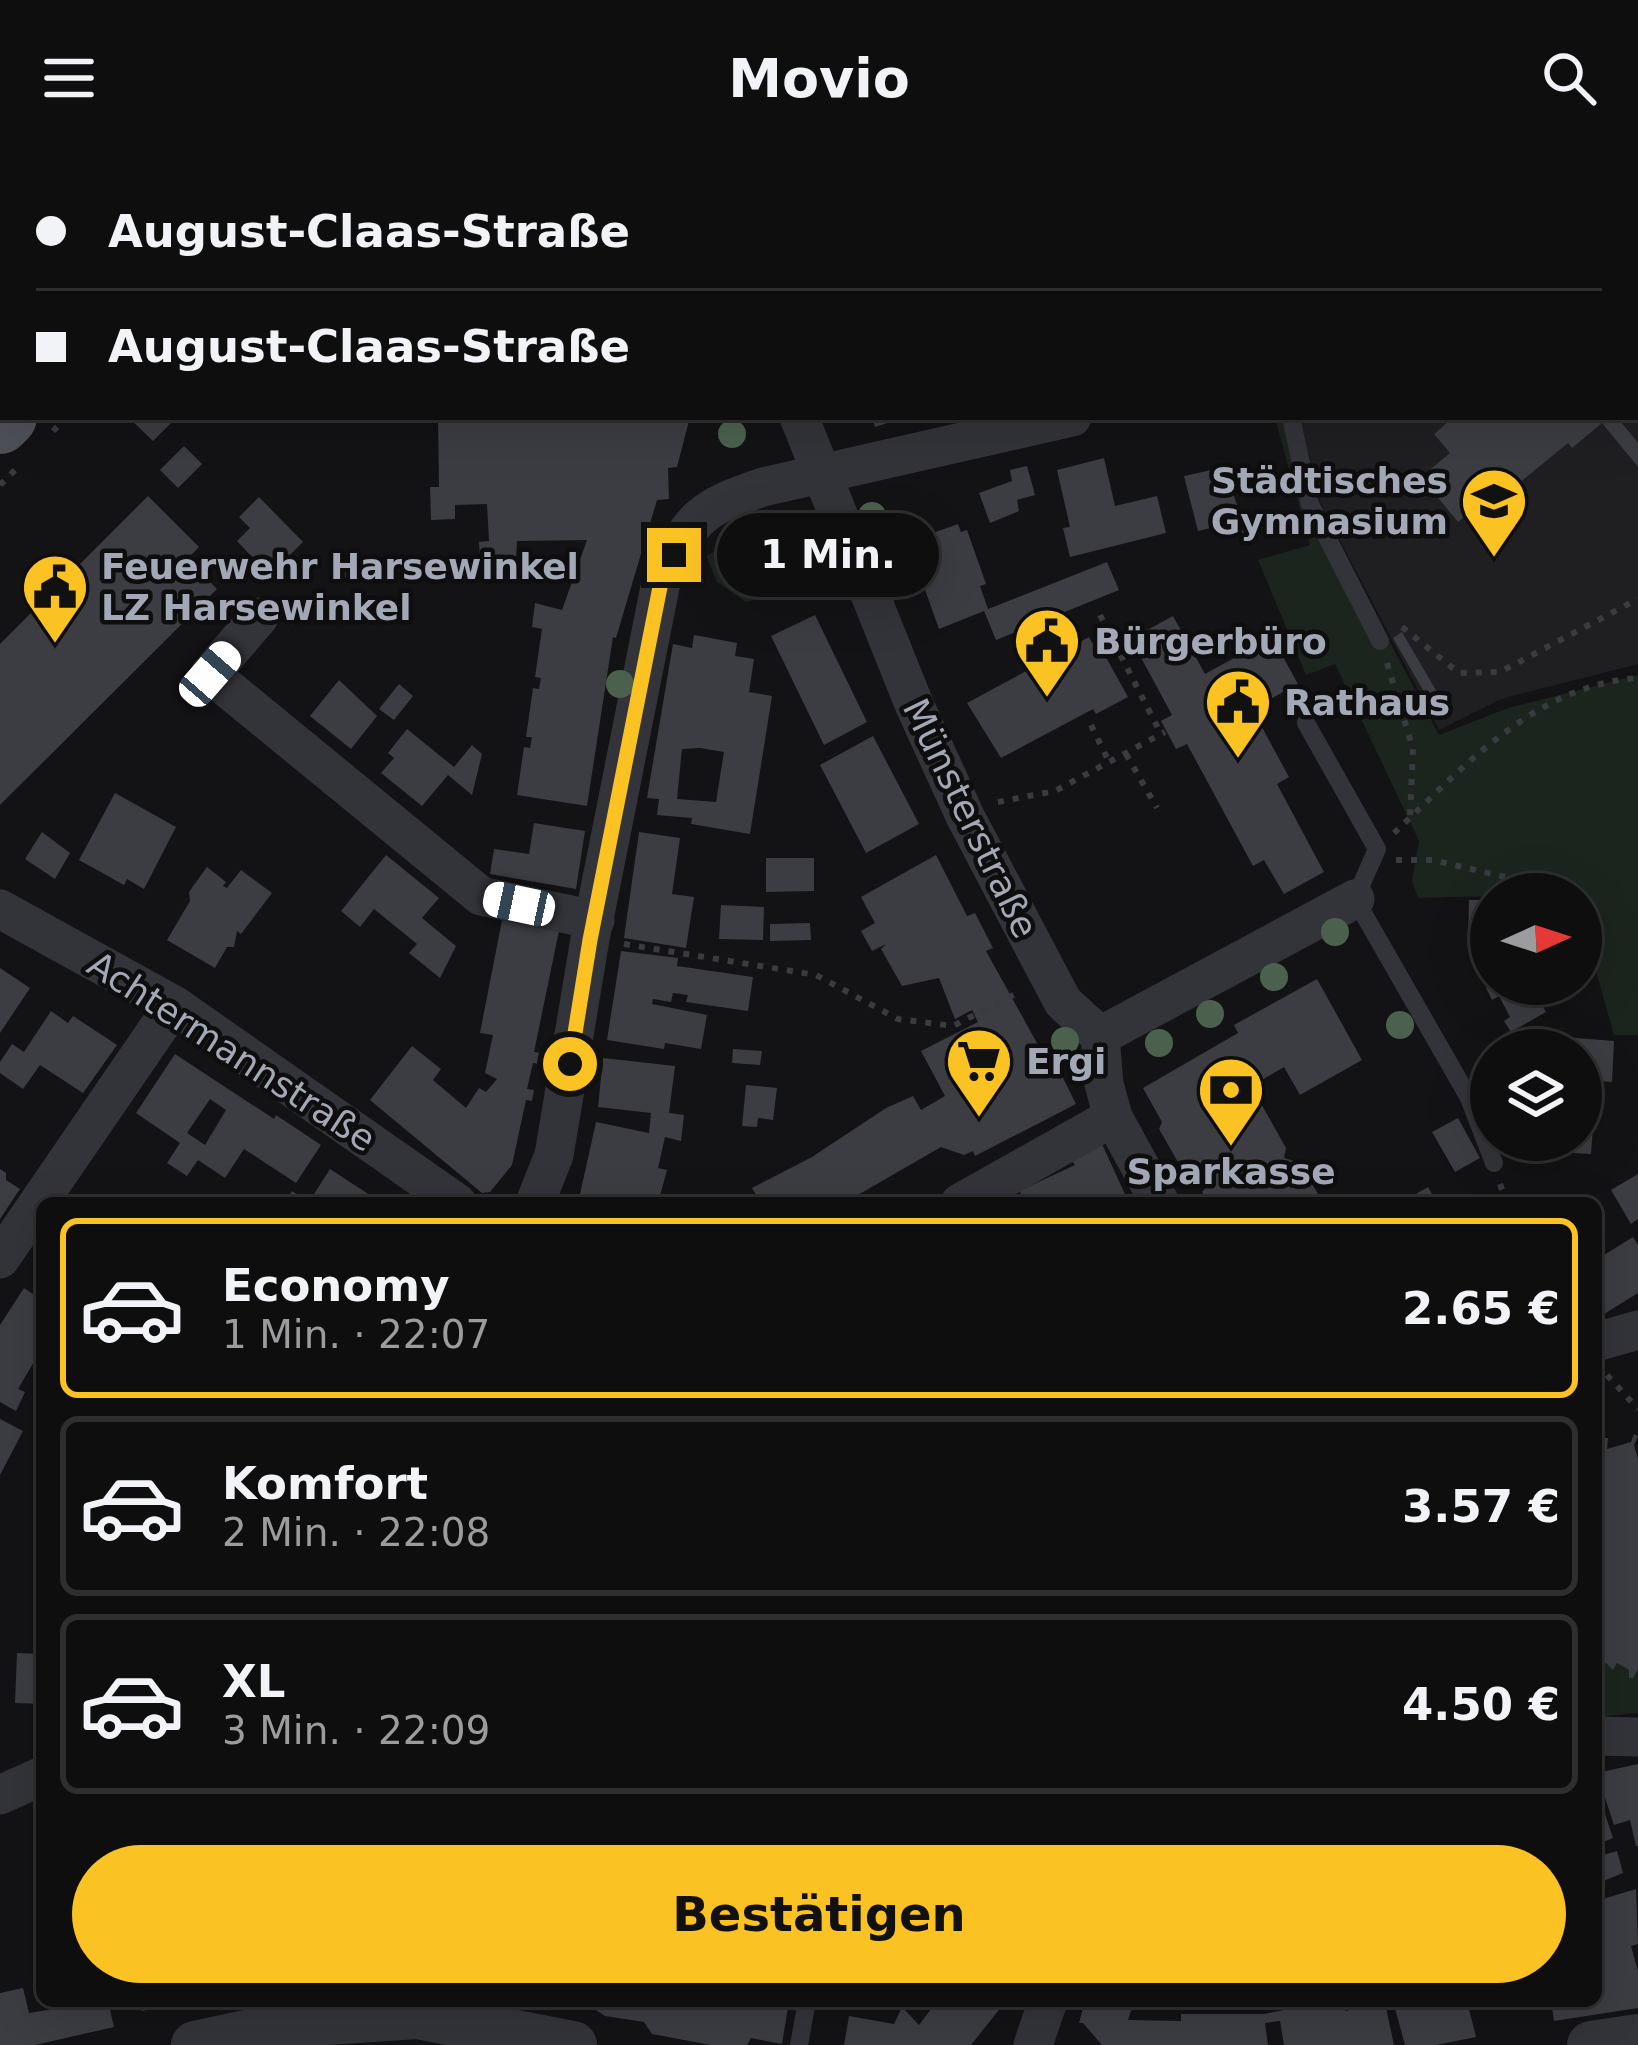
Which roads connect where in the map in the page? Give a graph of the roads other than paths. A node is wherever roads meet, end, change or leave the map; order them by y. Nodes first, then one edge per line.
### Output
1 (800, 420) edge
2 (1059, 420) edge
3 (1292, 420) edge
4 (819, 474) junction
5 (259, 617) dead end
6 (1380, 640) road end
7 (1306, 723) dead end
8 (1355, 899) junction
9 (0, 909) edge
10 (592, 930) junction
11 (174, 1004) junction
12 (1100, 1036) junction
13 (1113, 1117) junction
14 (1494, 1163) dead end
15 (42, 1197) edge
16 (448, 1197) edge
17 (538, 1197) edge
18 (971, 1197) edge
19 (1157, 1197) edge
20 (36, 1206) edge
21 (0, 1259) edge
22 (1638, 1330) edge
23 (1602, 1340) edge
24 (1602, 1736) edge
25 (1638, 1737) edge
26 (36, 1779) edge
27 (0, 1796) edge
28 (806, 2007) edge
29 (1046, 2007) edge
30 (449, 2022) edge
31 (1638, 2038) edge
32 (195, 2045) edge
33 (573, 2045) edge
34 (799, 2045) edge
35 (1033, 2045) edge
36 (1591, 2045) edge

1 - 4 street, Münsterstraße
2 - 4 street
3 - 6 lane
4 - 10 street
4 - 12 street, Münsterstraße
5 - 10 street
7 - 8 lane
8 - 12 street
8 - 14 lane
9 - 11 street, Achtermannstraße
10 - 17 street
11 - 15 street
11 - 16 street, Achtermannstraße
12 - 13 street
13 - 18 street
13 - 19 street
20 - 21 street
22 - 23 street
24 - 25 street
26 - 27 street
28 - 34 lane
29 - 35 street
30 - 32 street
30 - 33 street
31 - 36 street

